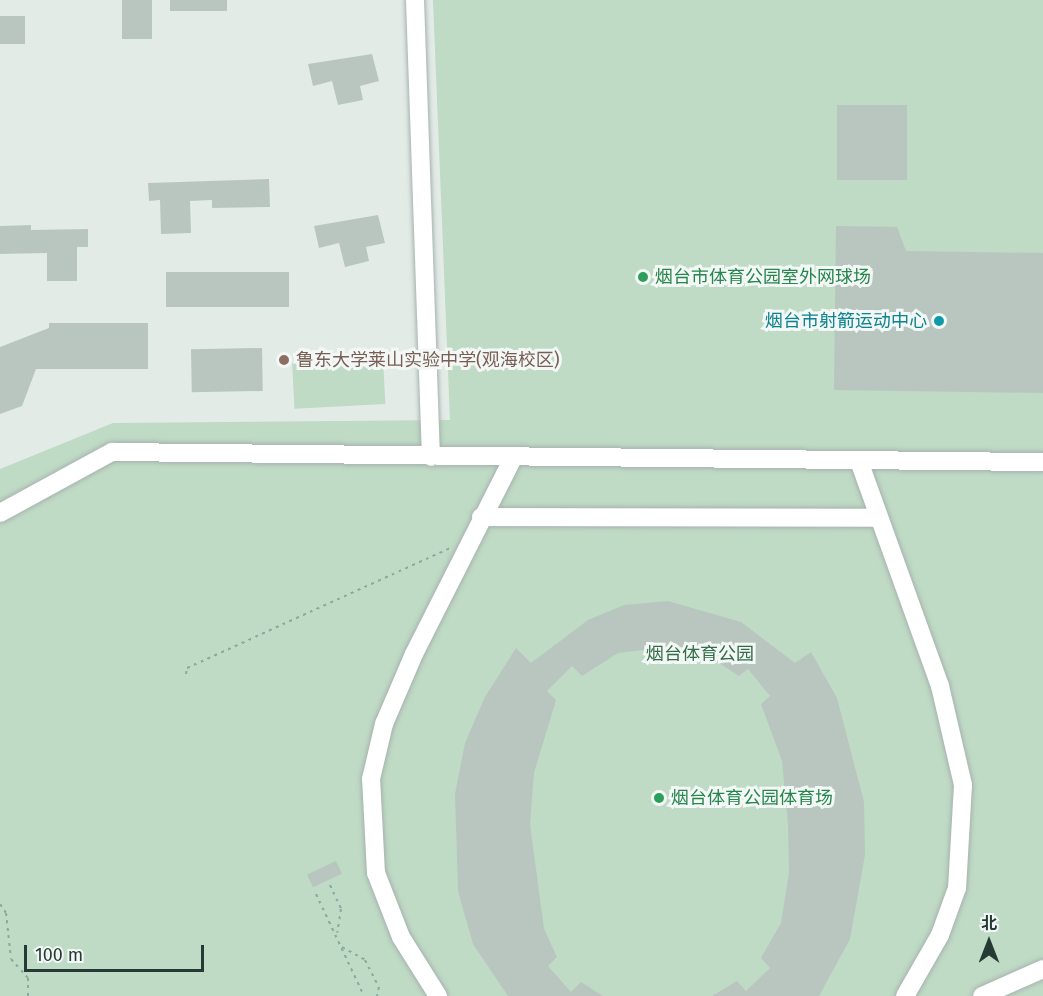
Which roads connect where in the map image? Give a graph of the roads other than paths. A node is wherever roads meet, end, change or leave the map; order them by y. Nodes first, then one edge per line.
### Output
1 (415, 0) edge
2 (431, 456) junction
3 (513, 458) junction
4 (859, 461) junction
5 (1043, 462) edge
6 (0, 513) edge
7 (481, 517) junction
8 (877, 518) junction
9 (1043, 969) edge
10 (438, 996) edge
11 (905, 996) edge
12 (982, 996) edge

1 - 2 street
2 - 3 street
2 - 6 street
3 - 4 street
3 - 7 street
4 - 5 street
4 - 8 street
7 - 8 street
7 - 10 street
8 - 11 street
9 - 12 street

